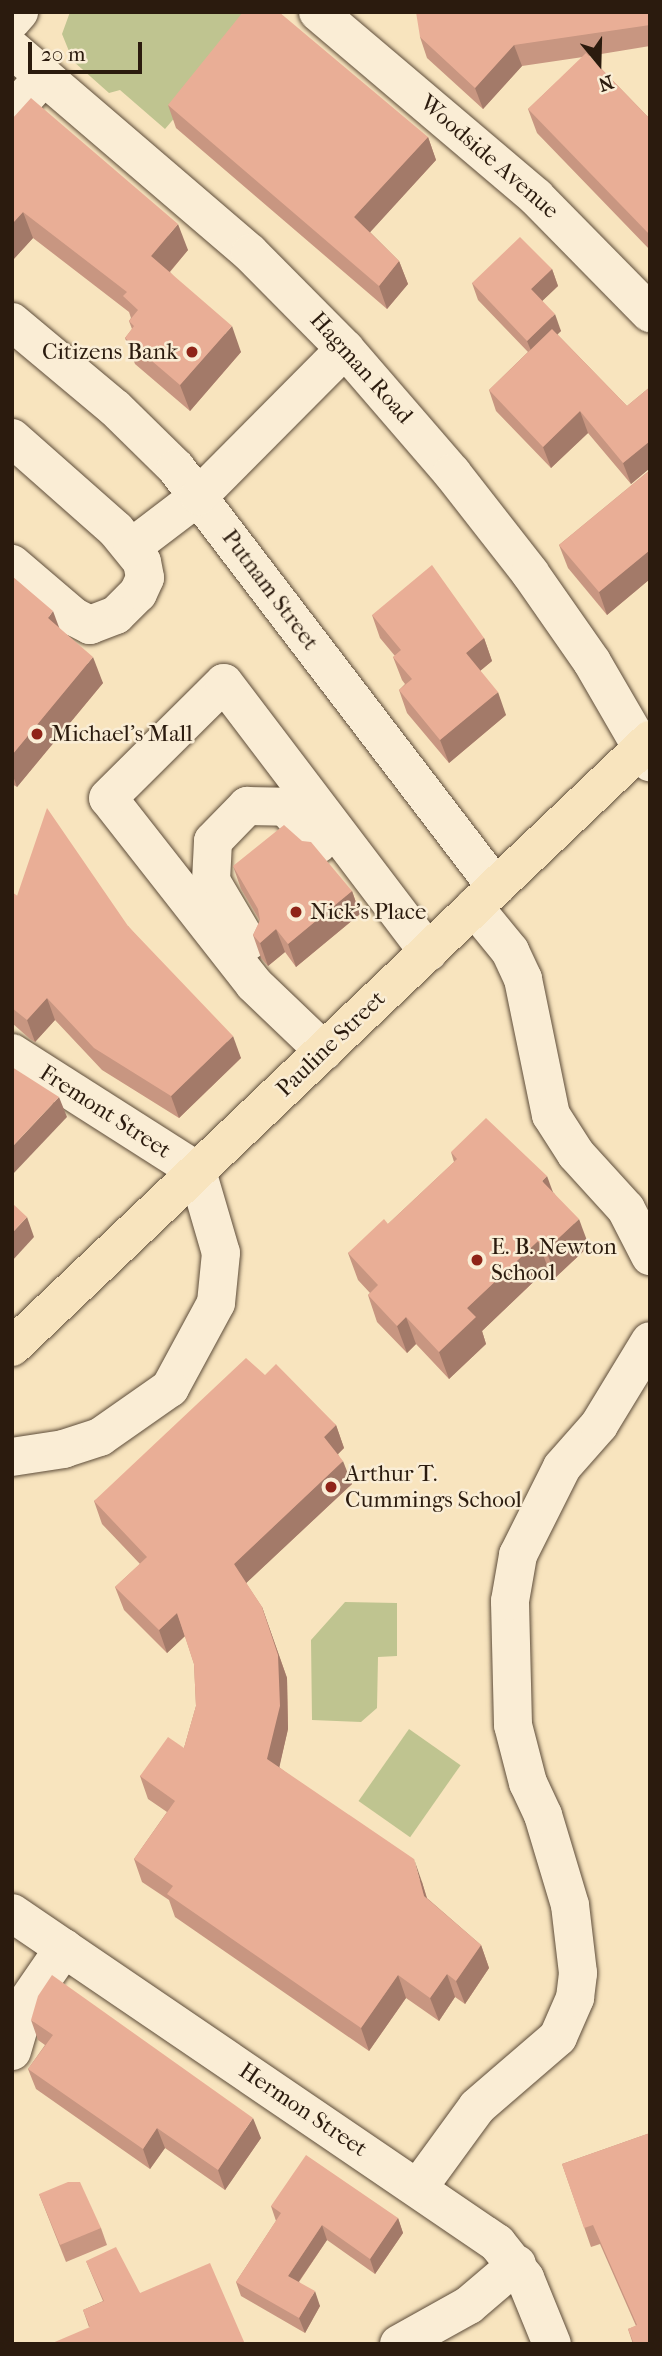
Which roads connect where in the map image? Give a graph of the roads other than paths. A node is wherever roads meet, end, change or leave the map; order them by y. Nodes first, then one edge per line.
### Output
1 (19, 12) edge
2 (317, 12) edge
3 (12, 20) edge
4 (12, 49) edge
5 (44, 76) junction
6 (12, 112) edge
7 (650, 313) edge
8 (12, 322) edge
9 (345, 349) junction
10 (12, 438) edge
11 (199, 496) junction
12 (132, 547) junction
13 (12, 564) edge
14 (647, 750) edge
15 (485, 897) junction
16 (387, 900) junction
17 (428, 952) junction
18 (285, 1010) junction
19 (324, 1051) junction
20 (12, 1053) edge
21 (197, 1171) junction
22 (650, 1256) edge
23 (650, 1340) edge
24 (12, 1347) edge
25 (12, 1457) edge
26 (12, 1913) edge
27 (64, 1948) junction
28 (12, 2051) edge
29 (418, 2188) junction
30 (517, 2264) junction
31 (399, 2344) edge
32 (552, 2344) edge

1 - 3 street
2 - 7 street, Woodside Avenue
4 - 5 street, Hagman Road
5 - 6 street
5 - 9 street, Hagman Road
8 - 11 street, Putnam Street
9 - 11 street
9 - 14 street, Hagman Road
10 - 12 street
11 - 12 street
11 - 15 street, Putnam Street
12 - 13 street
14 - 15 main road, Pauline Street
15 - 17 main road, Pauline Street
15 - 22 street, Putnam Street
16 - 17 street
16 - 18 street
16 - 18 street
17 - 19 main road, Pauline Street
18 - 19 street
19 - 21 main road, Pauline Street
20 - 21 street, Fremont Street
21 - 24 main road, Pauline Street
21 - 25 street
23 - 29 street
26 - 27 street, Hermon Street
27 - 28 street
27 - 29 street, Hermon Street
29 - 30 street, Hermon Street
30 - 31 street
30 - 32 street, Hermon Street

